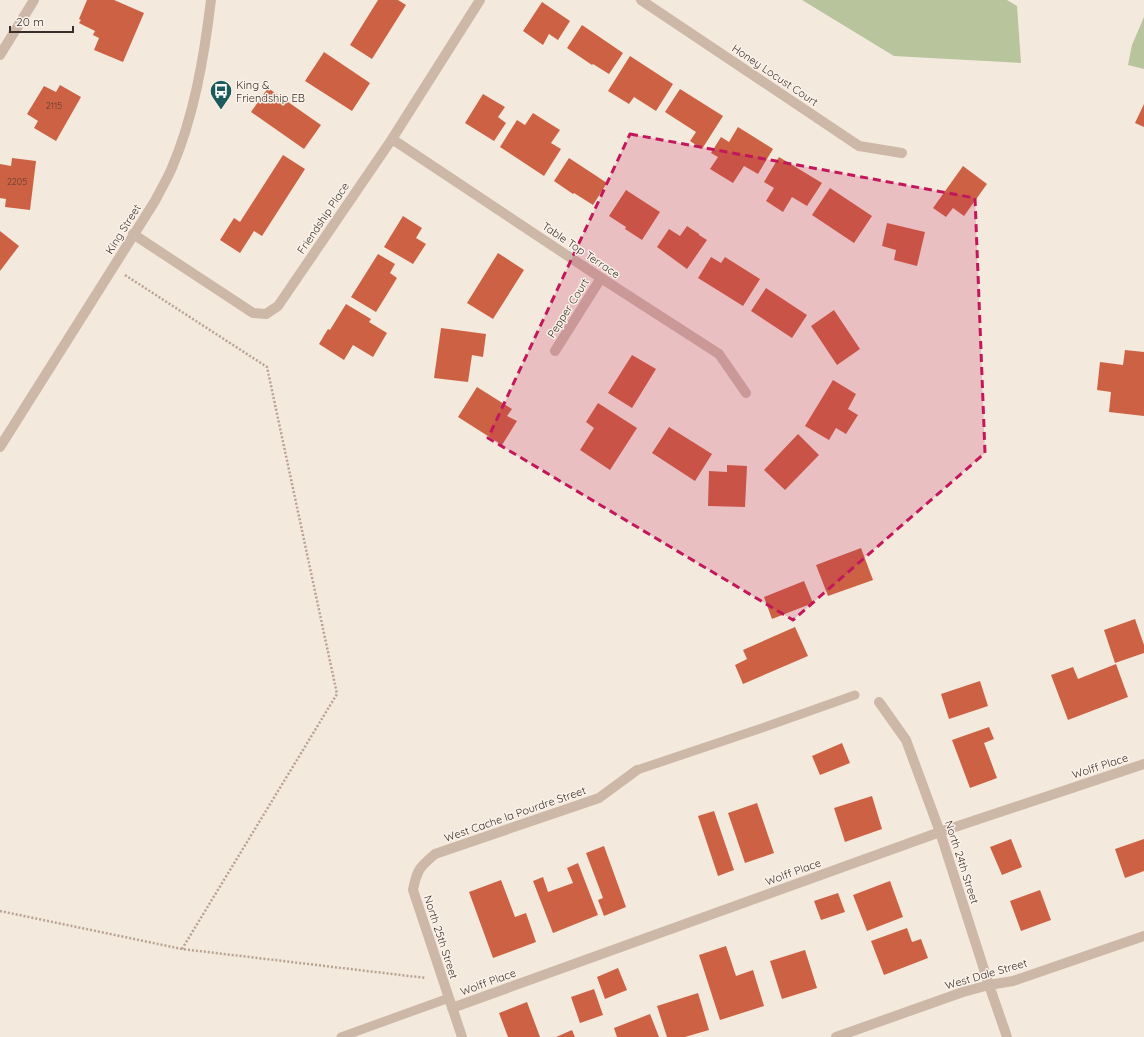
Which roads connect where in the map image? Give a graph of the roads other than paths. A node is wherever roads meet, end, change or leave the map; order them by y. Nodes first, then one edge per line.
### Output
1 (34, 0) edge
2 (212, 0) edge
3 (480, 0) edge
4 (641, 0) edge
5 (0, 55) edge
6 (392, 139) junction
7 (902, 153) dead end
8 (134, 234) junction
9 (601, 278) junction
10 (555, 351) dead end
11 (746, 393) dead end
12 (0, 447) edge
13 (855, 695) dead end
14 (879, 702) dead end
15 (1144, 764) edge
16 (637, 770) joint
17 (940, 832) junction
18 (413, 890) joint
19 (1144, 936) edge
20 (989, 985) junction
21 (450, 1003) junction
22 (341, 1037) edge
23 (462, 1037) edge
24 (836, 1037) edge
25 (1007, 1037) edge

1 - 5 street
2 - 8 street, King Street
3 - 6 street, Friendship Place
4 - 7 street, Honey Locust Court
6 - 8 street, Friendship Place
6 - 9 street, Table Top Terrace
8 - 12 street, King Street
9 - 10 street, Pepper Court
9 - 11 street, Table Top Terrace
13 - 16 lane
14 - 17 street, North 24th Street
15 - 17 street, Wolff Place
16 - 18 street, West Cache la Pourdre Street
17 - 20 street, North 24th Street
17 - 21 street, Wolff Place
18 - 21 street, North 25th Street
19 - 20 street, West Dale Street
20 - 24 street, West Dale Street
20 - 25 street, North 24th Street
21 - 22 lane
21 - 23 street, North 25th Street

